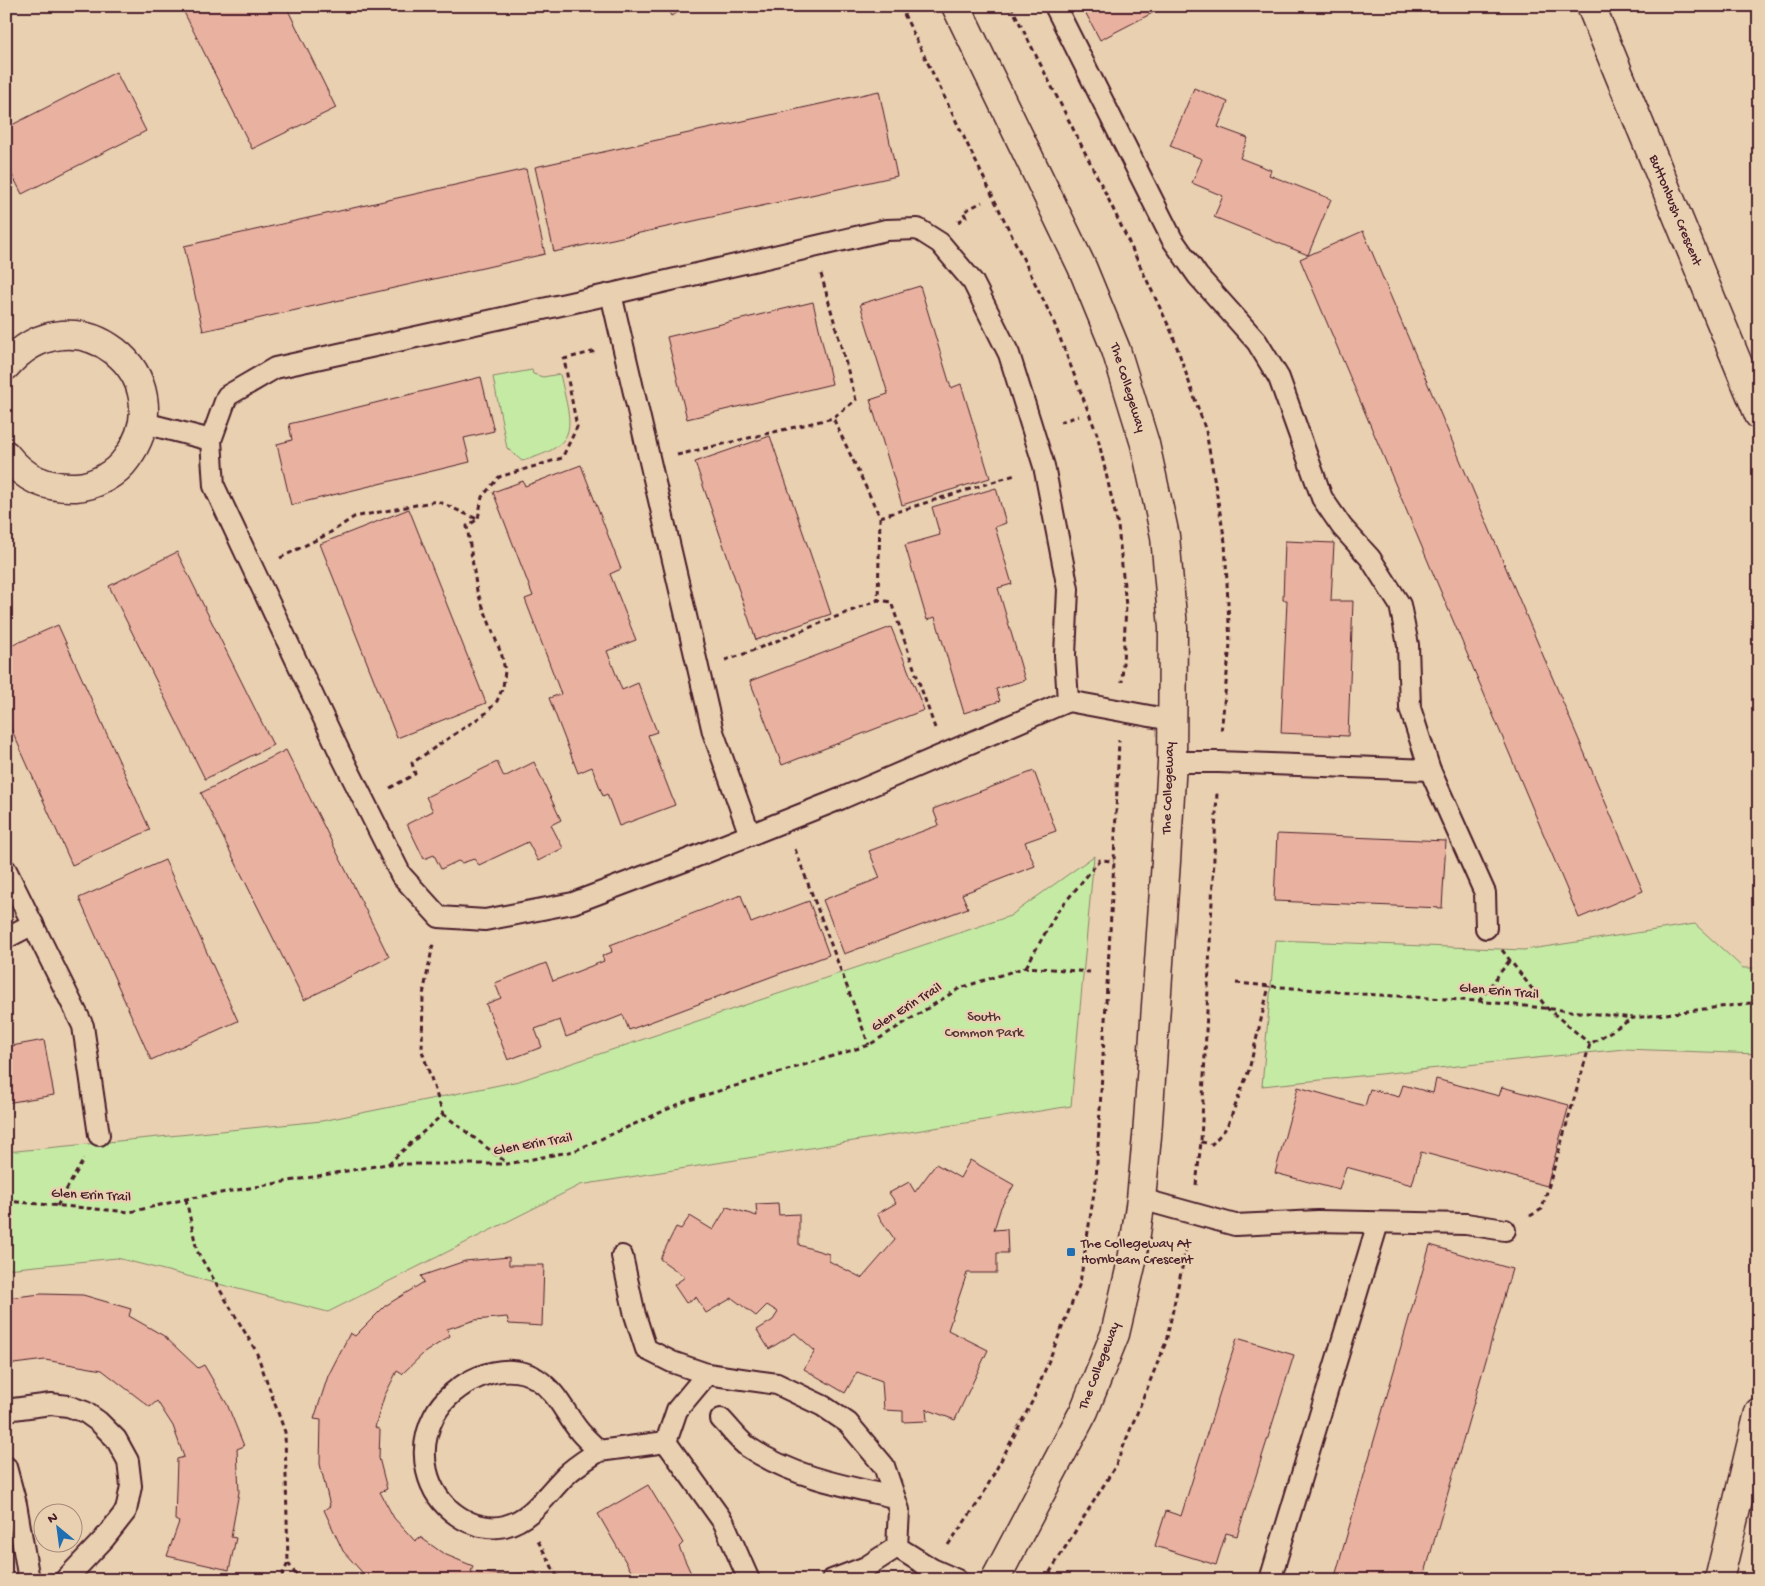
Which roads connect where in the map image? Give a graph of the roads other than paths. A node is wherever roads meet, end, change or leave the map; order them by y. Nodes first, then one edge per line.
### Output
1 (956, 6) edge
2 (1055, 6) edge
3 (1591, 6) edge
4 (611, 294) junction
5 (6, 366) edge
6 (1759, 415) edge
7 (144, 423) junction
8 (211, 440) junction
9 (9, 466) edge
10 (1068, 701) junction
11 (1171, 720) junction
12 (1172, 762) junction
13 (1430, 770) junction
14 (750, 835) junction
15 (6, 870) edge
16 (33, 924) junction
17 (1486, 928) dead end
18 (6, 938) edge
19 (98, 1134) road end
20 (1141, 1199) junction
21 (1378, 1223) junction
22 (1505, 1230) road end
23 (622, 1256) dead end
24 (707, 1374) junction
25 (6, 1410) edge
26 (1759, 1412) edge
27 (721, 1419) dead end
28 (666, 1442) junction
29 (599, 1451) junction
30 (6, 1467) edge
31 (894, 1497) junction
32 (898, 1547) junction
33 (29, 1580) edge
34 (65, 1580) edge
35 (749, 1580) edge
36 (832, 1580) edge
37 (957, 1580) edge
38 (995, 1580) edge
39 (1270, 1580) edge
40 (1719, 1580) edge

1 - 11 street, The Collegeway
2 - 13 lane
3 - 6 street, Buttonbush Crescent
4 - 8 lane
4 - 10 lane
4 - 14 lane
5 - 7 street
7 - 8 lane
7 - 9 street
8 - 14 lane
10 - 11 lane
10 - 14 lane
11 - 12 street, The Collegeway
12 - 13 lane
12 - 20 street, The Collegeway
13 - 17 lane
15 - 16 lane
16 - 18 lane
16 - 19 lane
20 - 21 lane
20 - 38 street, The Collegeway
21 - 22 lane
21 - 39 lane
23 - 24 lane
24 - 28 lane
24 - 31 lane
25 - 34 lane
26 - 40 street
27 - 31 lane
28 - 29 lane
28 - 35 lane
29 - 29 lane
30 - 33 lane
31 - 32 lane
32 - 36 lane
32 - 37 lane

